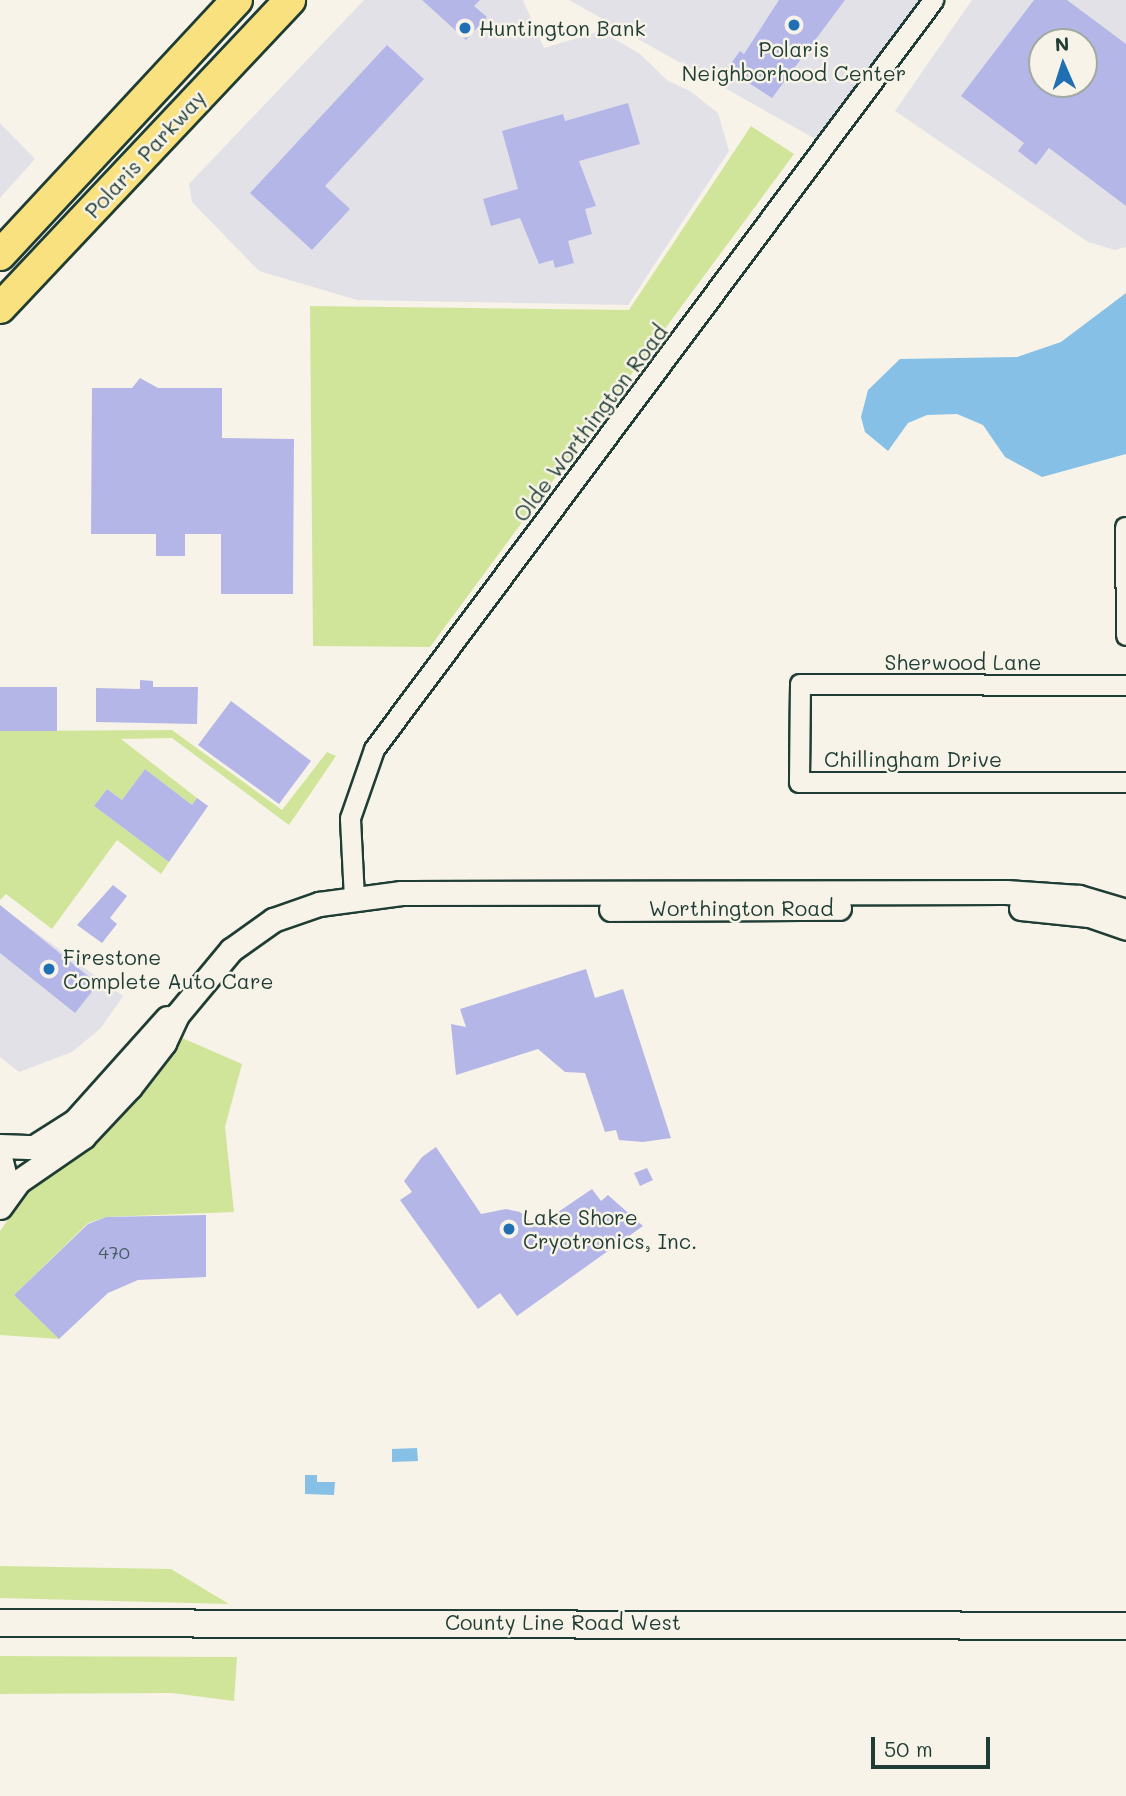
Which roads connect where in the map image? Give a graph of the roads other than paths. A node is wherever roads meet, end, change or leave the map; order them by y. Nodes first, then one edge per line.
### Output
1 (237, 0) edge
2 (289, 0) edge
3 (933, 0) edge
4 (0, 255) edge
5 (0, 308) edge
6 (1125, 527) edge
7 (1126, 635) edge
8 (800, 684) joint
9 (1126, 685) edge
10 (1126, 782) edge
11 (354, 898) junction
12 (1126, 911) edge
13 (1126, 928) edge
14 (177, 1015) junction
15 (0, 1146) edge
16 (0, 1162) edge
17 (0, 1205) edge
18 (0, 1623) edge
19 (1126, 1626) edge

1 - 4 main road, Polaris Parkway
2 - 5 main road, Polaris Parkway
3 - 11 street, Olde Worthington Road
6 - 7 street
8 - 9 street, Sherwood Lane
8 - 10 street, Chillingham Drive
11 - 12 street, Worthington Road
11 - 13 street, Worthington Road
11 - 14 street, Worthington Road
14 - 15 street, Worthington Road
14 - 17 street, Worthington Road
16 - 17 main road
18 - 19 main road, County Line Road West

